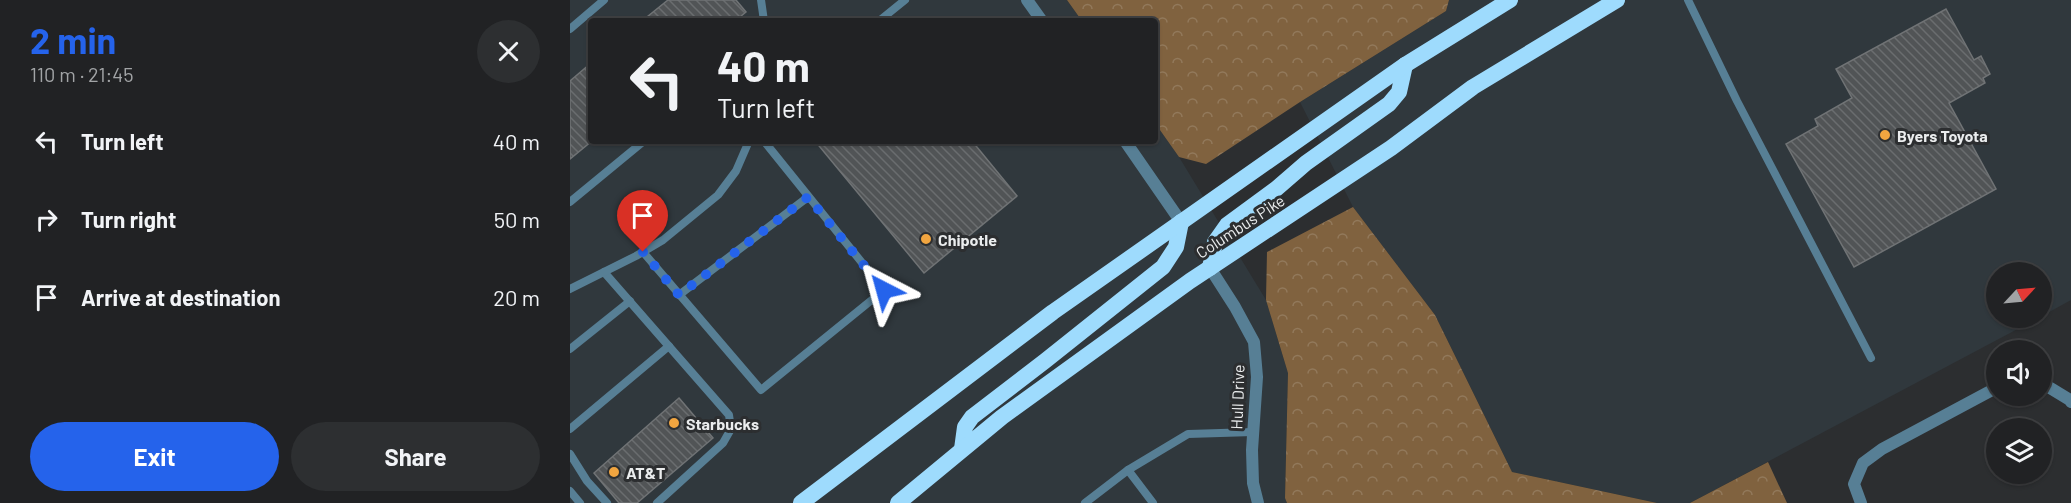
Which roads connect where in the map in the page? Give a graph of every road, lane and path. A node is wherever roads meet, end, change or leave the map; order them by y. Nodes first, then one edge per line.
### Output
1 (604, 0) edge
2 (761, 0) edge
3 (905, 0) edge
4 (1027, 0) edge
5 (1510, 0) edge
6 (1617, 0) edge
7 (1688, 0) edge
8 (764, 18) edge
9 (883, 18) edge
10 (1040, 18) edge
11 (570, 29) edge
12 (1405, 65) junction
13 (640, 144) edge
14 (748, 144) edge
15 (766, 144) edge
16 (1127, 144) edge
17 (808, 197) junction
18 (570, 202) edge
19 (1181, 222) junction
20 (643, 252) junction
21 (1210, 268) junction
22 (604, 272) junction
23 (570, 289) edge
24 (679, 295) junction
25 (630, 301) junction
26 (669, 346) junction
27 (570, 349) edge
28 (1871, 358) dead end
29 (2052, 389) edge
30 (1986, 393) edge
31 (2071, 402) edge
32 (570, 429) edge
33 (1253, 432) junction
34 (962, 449) junction
35 (570, 454) edge
36 (1128, 470) junction
37 (570, 491) edge
38 (580, 503) edge
39 (607, 503) edge
40 (657, 503) edge
41 (801, 503) edge
42 (898, 503) edge
43 (1084, 503) edge
44 (1153, 503) edge
45 (1258, 503) edge
46 (1861, 503) edge

1 - 11 lane
2 - 8 lane
3 - 9 lane
4 - 10 street
5 - 12 highway
6 - 21 highway, Columbus Pike
7 - 28 lane
12 - 19 highway
12 - 21 highway
13 - 18 lane
14 - 20 lane
15 - 17 lane
16 - 19 street
17 - 24 lane
17 - 24 lane
19 - 34 highway
19 - 41 highway
20 - 22 lane
20 - 24 lane
21 - 33 street, Hull Drive
21 - 34 highway, Columbus Pike
22 - 23 lane
22 - 25 lane
25 - 26 lane
25 - 27 lane
26 - 32 lane
26 - 40 lane
29 - 31 street
30 - 46 street
33 - 36 lane
33 - 45 street, Hull Drive
34 - 42 highway, Columbus Pike
35 - 39 lane
36 - 43 lane
36 - 44 lane
37 - 38 lane

